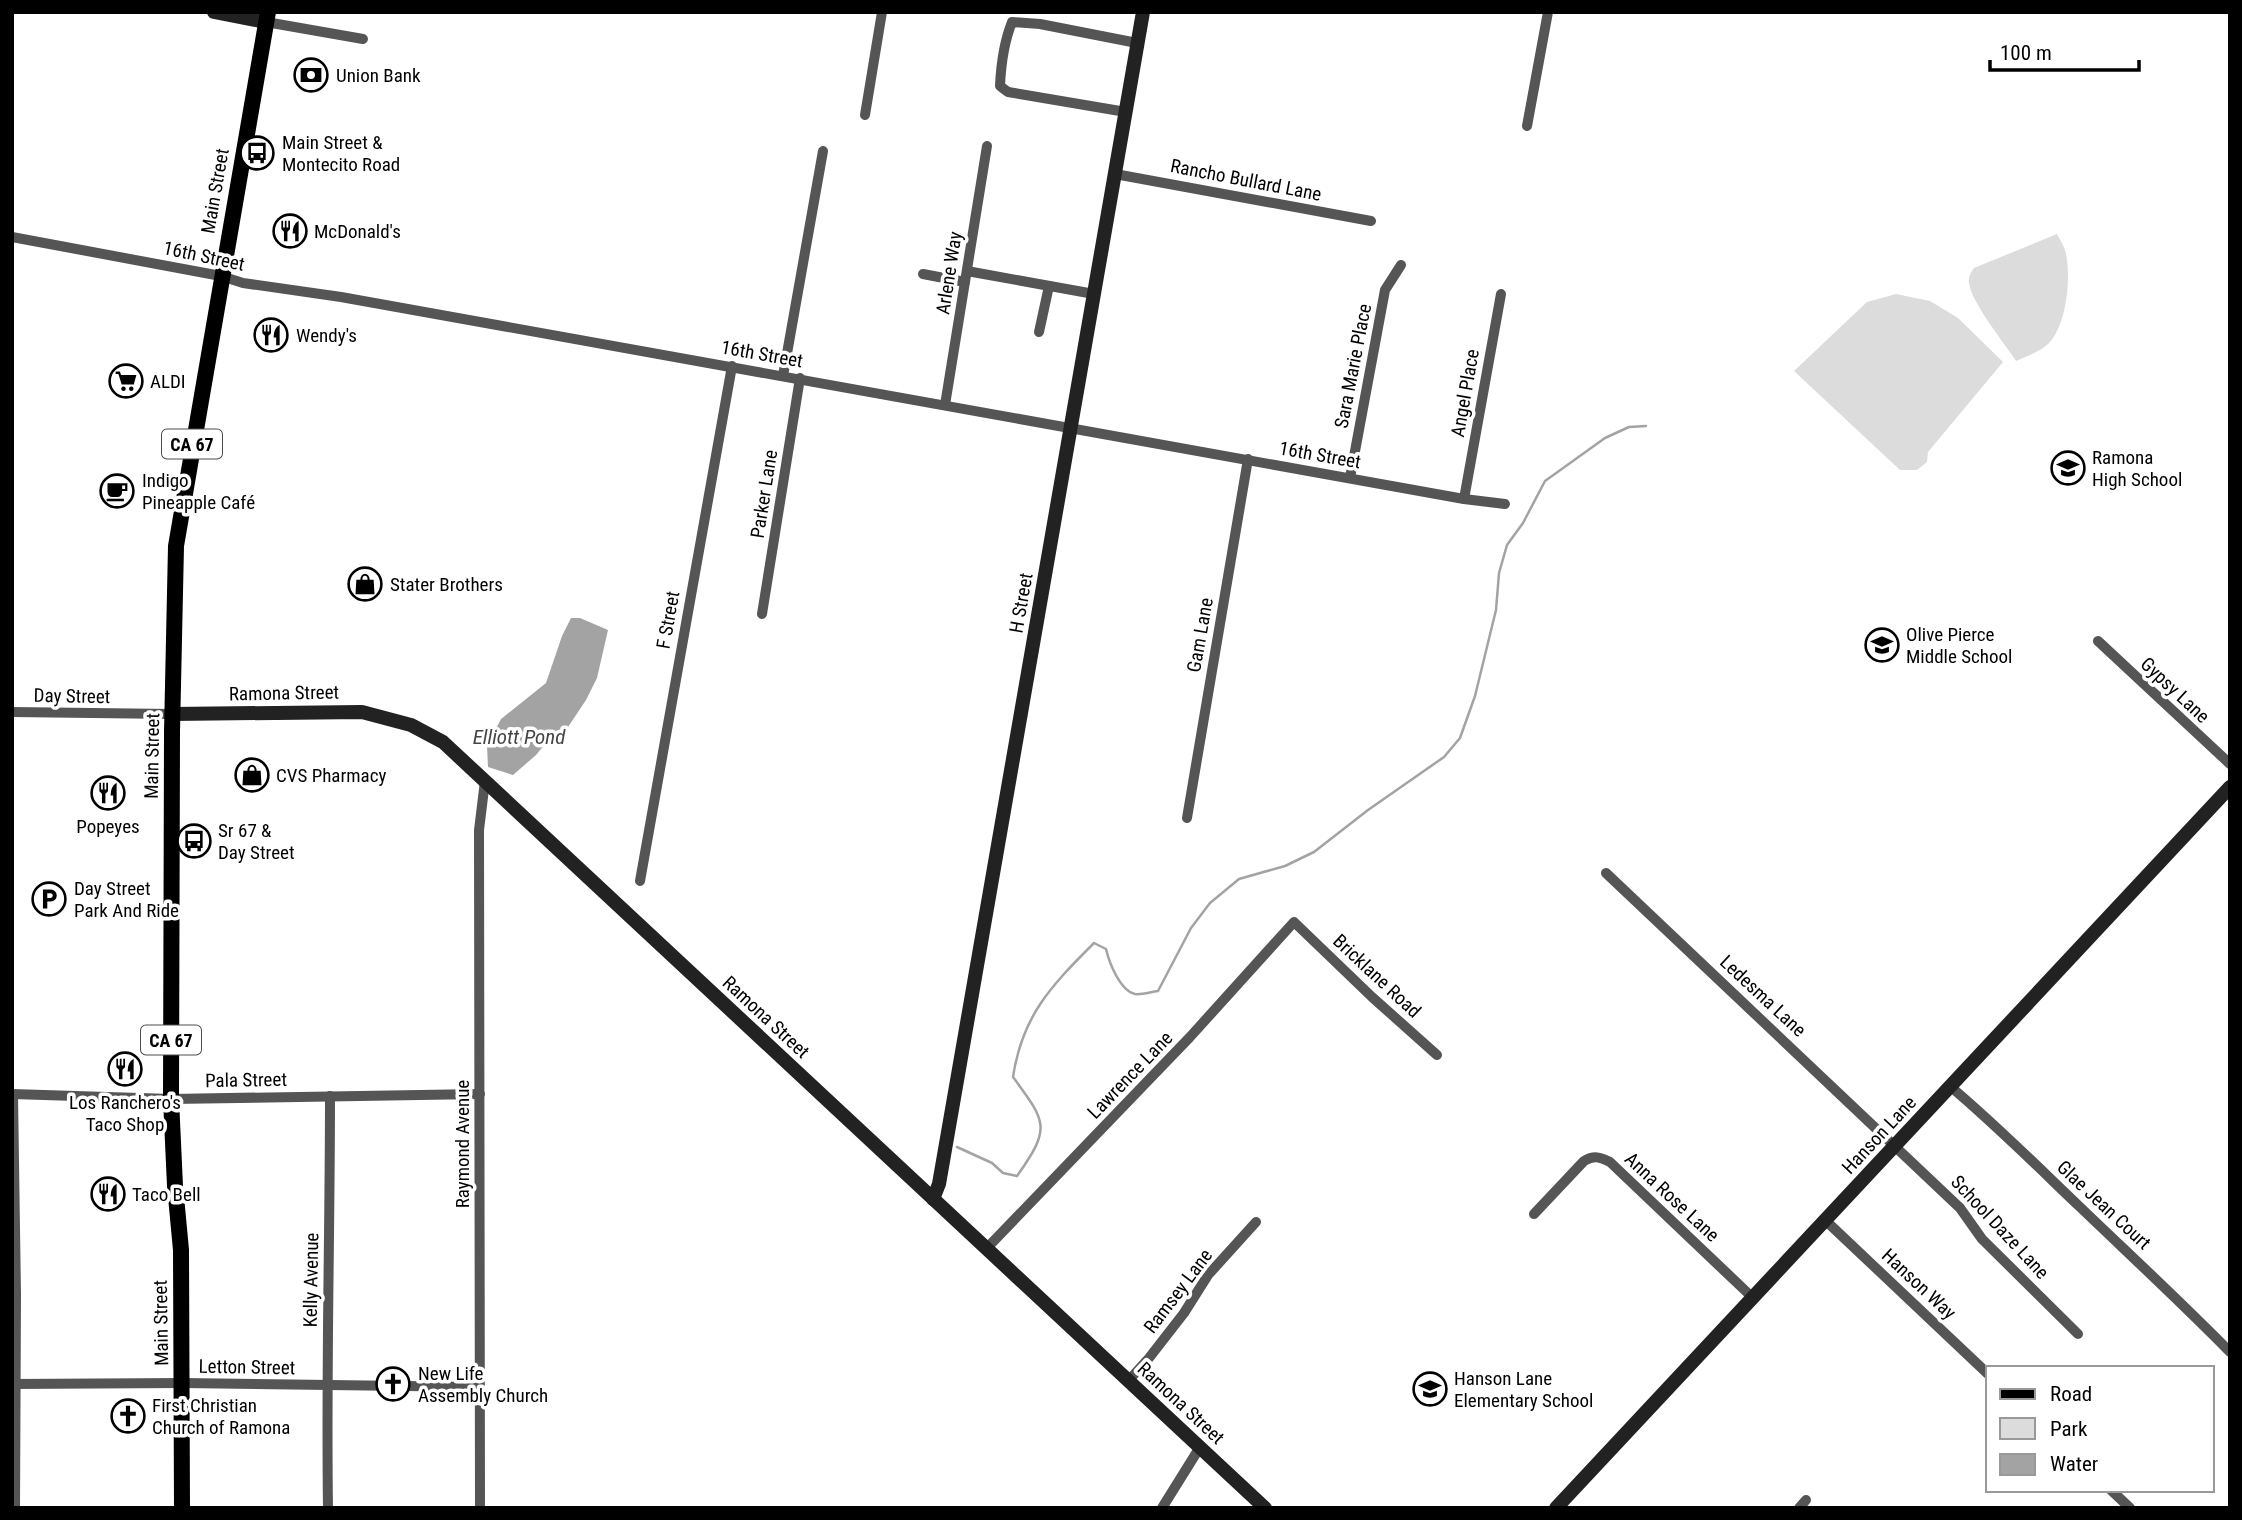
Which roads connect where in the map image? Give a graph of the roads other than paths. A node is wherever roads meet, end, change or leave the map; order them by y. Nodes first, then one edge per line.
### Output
1 (214, 12) edge
2 (882, 12) edge
3 (1143, 12) edge
4 (1548, 12) edge
5 (267, 17) edge
6 (363, 39) dead end
7 (1138, 43) junction
8 (1126, 111) junction
9 (865, 115) dead end
10 (1527, 126) dead end
11 (987, 146) dead end
12 (823, 151) dead end
13 (1115, 174) junction
14 (1371, 221) dead end
15 (12, 237) edge
16 (1401, 265) dead end
17 (923, 274) dead end
18 (221, 276) junction
19 (966, 277) junction
20 (1049, 286) junction
21 (1094, 294) junction
22 (1501, 294) dead end
23 (1039, 332) dead end
24 (732, 366) junction
25 (783, 376) junction
26 (800, 378) junction
27 (946, 405) junction
28 (1071, 427) junction
29 (1248, 459) junction
30 (1350, 478) junction
31 (1464, 499) junction
32 (1505, 504) dead end
33 (762, 614) dead end
34 (2098, 641) dead end
35 (12, 712) edge
36 (173, 714) junction
37 (2230, 764) edge
38 (485, 781) junction
39 (2230, 787) edge
40 (1187, 818) dead end
41 (1606, 873) dead end
42 (640, 881) dead end
43 (1294, 922) joint
44 (1437, 1055) dead end
45 (1951, 1087) junction
46 (13, 1094) edge
47 (480, 1094) junction
48 (330, 1096) junction
49 (171, 1099) junction
50 (1895, 1145) junction
51 (933, 1199) junction
52 (1534, 1214) dead end
53 (1825, 1220) junction
54 (1256, 1223) dead end
55 (987, 1248) junction
56 (1753, 1298) junction
57 (2078, 1334) dead end
58 (2230, 1352) edge
59 (1986, 1372) edge
60 (1129, 1380) junction
61 (183, 1383) junction
62 (14, 1384) edge
63 (326, 1385) junction
64 (480, 1387) junction
65 (1200, 1447) junction
66 (2113, 1492) edge
67 (15, 1508) edge
68 (182, 1508) edge
69 (328, 1508) edge
70 (480, 1508) edge
71 (1162, 1508) edge
72 (1265, 1508) edge
73 (1556, 1508) edge
74 (2130, 1508) edge

1 - 5 main road
2 - 9 street
3 - 7 main road, H Street
4 - 10 street
5 - 6 street
5 - 18 main road, Main Street / CA 67
7 - 8 main road, H Street
7 - 8 street
8 - 13 main road, H Street
11 - 19 street, Arlene Way
12 - 25 street
13 - 14 street, Rancho Bullard Lane
13 - 21 main road, H Street
15 - 18 street, 16th Street
16 - 30 street, Sara Marie Place
17 - 19 street
18 - 24 street, 16th Street
18 - 36 main road, Main Street / CA 67
19 - 20 street
19 - 27 street, Arlene Way
20 - 21 street
20 - 23 street
21 - 28 main road, H Street
22 - 31 street, Angel Place
24 - 25 street, 16th Street
24 - 42 street, F Street
25 - 26 street, 16th Street
26 - 27 street, 16th Street
26 - 33 street, Parker Lane
27 - 28 street, 16th Street
28 - 29 street, 16th Street
28 - 51 main road, H Street
29 - 30 street, 16th Street
29 - 40 street, Gam Lane
30 - 31 street, 16th Street
31 - 32 street, 16th Street
34 - 37 street, Gypsy Lane
35 - 36 street, Day Street
36 - 38 main road, Ramona Street
36 - 49 main road, Main Street / CA 67
38 - 47 street, Raymond Avenue
38 - 51 main road, Ramona Street
39 - 45 main road, Hanson Lane
41 - 50 street, Ledesma Lane
43 - 44 street, Bricklane Road
43 - 55 street, Lawrence Lane
45 - 50 main road, Hanson Lane
45 - 58 street, Glae Jean Court
46 - 49 street, Pala Street
46 - 62 street
47 - 48 street, Pala Street
47 - 64 street, Raymond Avenue
48 - 49 street, Pala Street
48 - 63 street, Kelly Avenue
49 - 61 main road, Main Street / CA 67
50 - 53 main road, Hanson Lane
50 - 57 street, School Daze Lane
51 - 55 main road, Ramona Street
52 - 56 street, Anna Rose Lane
53 - 56 main road, Hanson Lane
53 - 59 street, Hanson Way
54 - 60 street, Ramsey Lane
55 - 60 main road, Ramona Street
56 - 73 main road, Hanson Lane
60 - 65 main road, Ramona Street
61 - 62 street, Letton Street
61 - 63 street, Letton Street
61 - 68 main road, Main Street / CA 67
62 - 67 street
63 - 64 street, Letton Street
63 - 69 street, Kelly Avenue
64 - 70 street, Raymond Avenue
65 - 71 street
65 - 72 main road, Ramona Street
66 - 74 street

